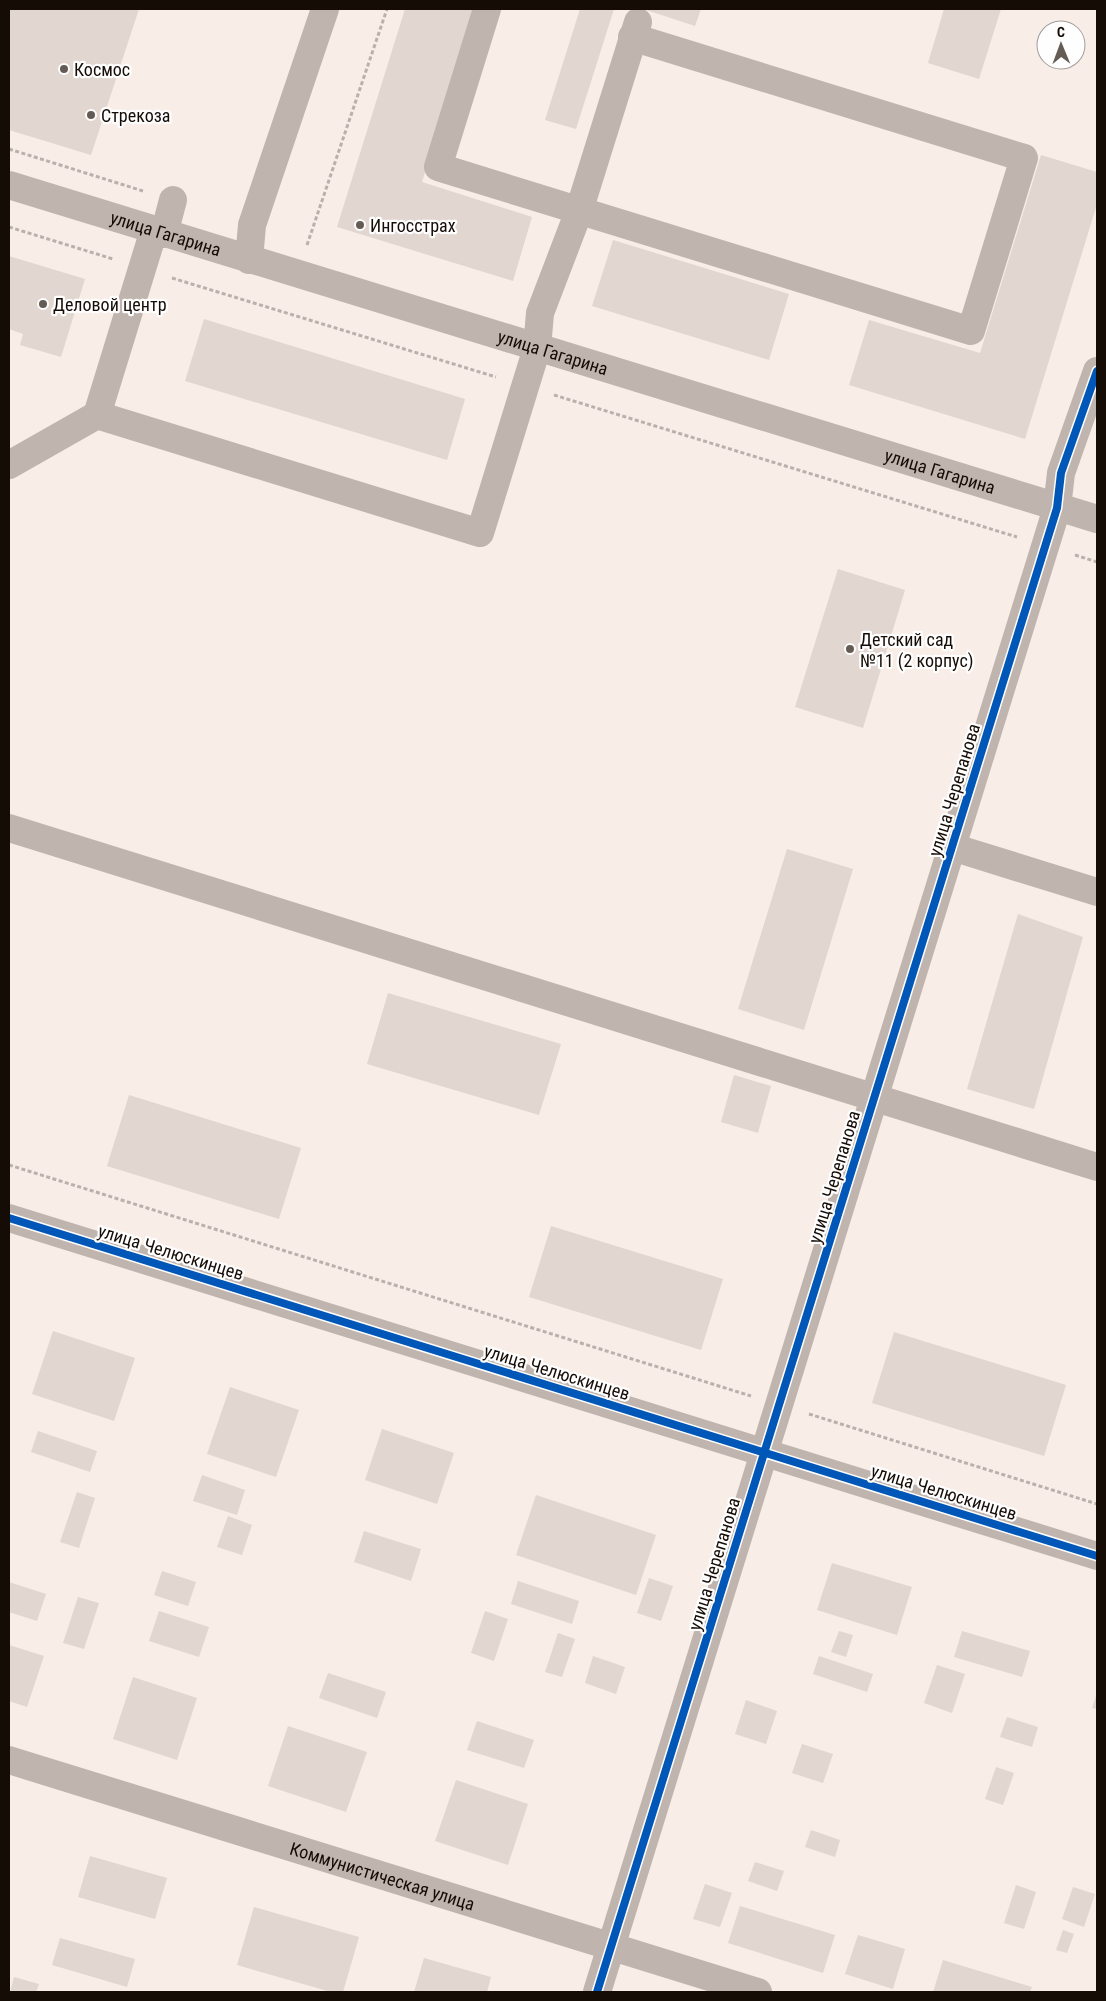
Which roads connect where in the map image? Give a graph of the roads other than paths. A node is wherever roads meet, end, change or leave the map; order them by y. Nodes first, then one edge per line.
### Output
1 (325, 9) edge
2 (487, 9) edge
3 (9, 185) edge
4 (173, 200) dead end
5 (579, 211) junction
6 (160, 232) junction
7 (249, 260) junction
8 (537, 348) junction
9 (1097, 371) edge
10 (97, 415) junction
11 (9, 464) edge
12 (1057, 508) junction
13 (1097, 519) edge
14 (9, 828) edge
15 (952, 847) junction
16 (1097, 892) edge
17 (875, 1097) junction
18 (1097, 1167) edge
19 (9, 1218) edge
20 (764, 1452) junction
21 (1097, 1556) edge
22 (9, 1760) edge
23 (611, 1947) junction
24 (597, 1992) edge
25 (758, 1992) edge

1 - 7 street
2 - 5 street
3 - 6 street, улица Гагарина
4 - 6 street
5 - 5 street
5 - 8 street
6 - 7 street, улица Гагарина
6 - 10 street
7 - 8 street, улица Гагарина
8 - 10 street
8 - 12 street, улица Гагарина
9 - 12 street, улица Черепанова
10 - 11 street
12 - 13 street, улица Гагарина
12 - 15 street, улица Черепанова
14 - 17 street
15 - 16 street
15 - 17 street, улица Черепанова
17 - 18 street
17 - 20 street, улица Черепанова
19 - 20 street, улица Челюскинцев
20 - 21 street, улица Челюскинцев
20 - 23 street, улица Черепанова
22 - 23 street, Коммунистическая улица
23 - 24 street, улица Черепанова
23 - 25 street, Коммунистическая улица

